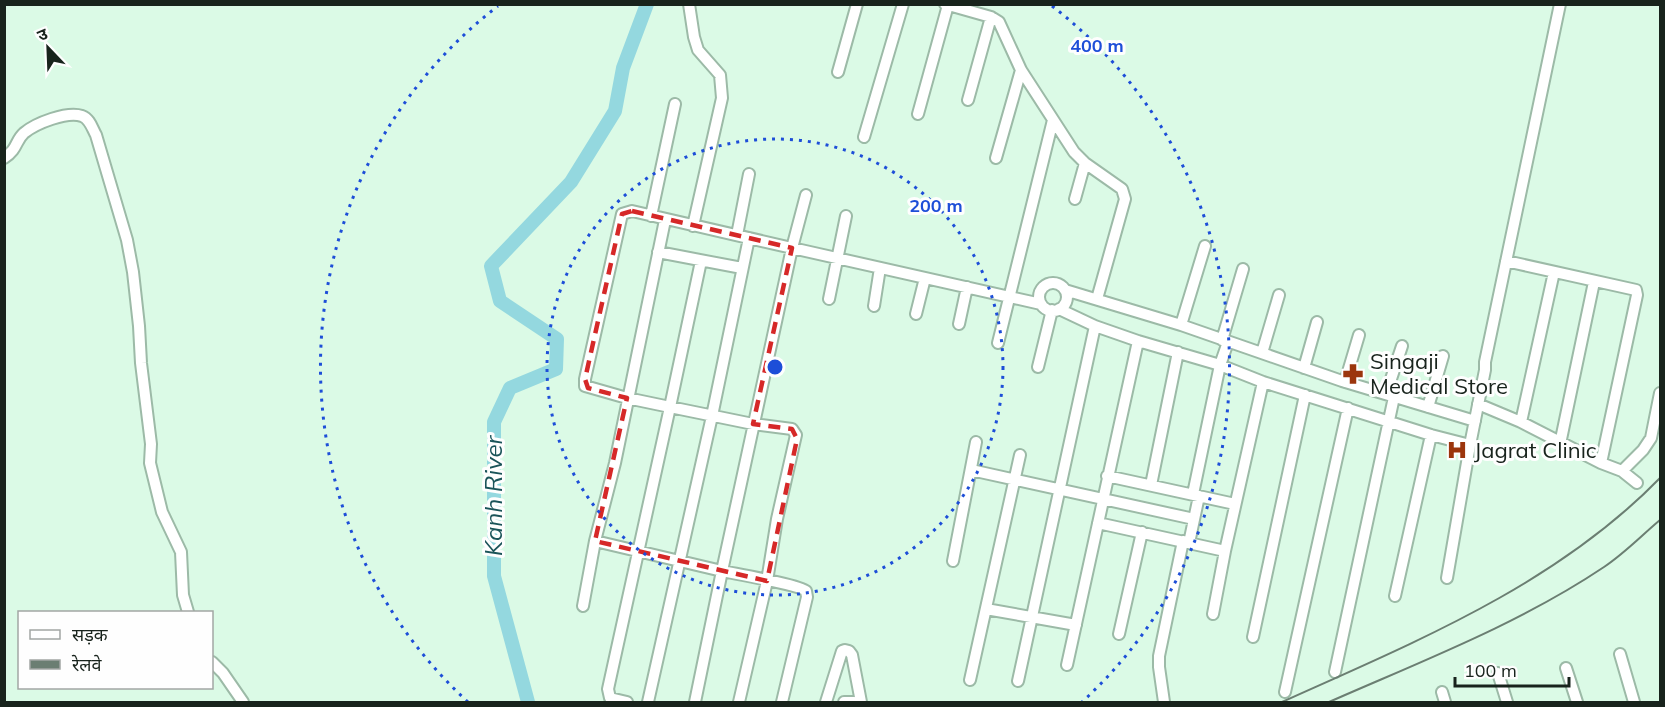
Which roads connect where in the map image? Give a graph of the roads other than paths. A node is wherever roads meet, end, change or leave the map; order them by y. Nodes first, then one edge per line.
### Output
1 (689, 4) edge
2 (857, 4) edge
3 (903, 4) edge
4 (1560, 4) edge
5 (1565, 4) edge
6 (947, 5) edge
7 (991, 17) junction
8 (1021, 70) junction
9 (838, 72) dead end
10 (968, 100) dead end
11 (675, 104) dead end
12 (918, 114) dead end
13 (1053, 120) junction
14 (864, 137) dead end
15 (4, 158) edge
16 (996, 158) dead end
17 (1085, 163) junction
18 (749, 174) dead end
19 (806, 195) dead end
20 (1075, 199) dead end
21 (651, 216) junction
22 (846, 216) dead end
23 (665, 220) junction
24 (693, 226) junction
25 (737, 235) junction
26 (749, 238) junction
27 (1205, 246) dead end
28 (792, 248) junction
29 (658, 252) junction
30 (839, 259) junction
31 (701, 261) junction
32 (1509, 262) junction
33 (742, 268) junction
34 (880, 268) junction
35 (1243, 269) dead end
36 (1554, 272) junction
37 (925, 278) junction
38 (1594, 282) junction
39 (967, 287) junction
40 (1065, 290) junction
41 (1279, 295) dead end
42 (1010, 296) junction
43 (829, 299) dead end
44 (1097, 299) junction
45 (1041, 304) junction
46 (874, 306) dead end
47 (1056, 310) junction
48 (916, 314) dead end
49 (1317, 322) dead end
50 (959, 324) dead end
51 (1181, 325) junction
52 (1095, 326) junction
53 (1359, 335) dead end
54 (1138, 340) junction
55 (1225, 341) junction
56 (998, 343) dead end
57 (1402, 346) dead end
58 (1178, 352) junction
59 (1262, 353) junction
60 (1443, 356) dead end
61 (1220, 365) junction
62 (1038, 367) dead end
63 (1304, 368) junction
64 (1263, 382) junction
65 (1345, 382) junction
66 (1660, 393) edge
67 (1305, 394) junction
68 (1390, 395) junction
69 (627, 398) junction
70 (1478, 404) junction
71 (670, 407) junction
72 (1428, 407) junction
73 (1348, 408) junction
74 (712, 416) junction
75 (1475, 421) junction
76 (1388, 422) junction
77 (1521, 422) junction
78 (753, 424) junction
79 (1431, 435) junction
80 (976, 442) dead end
81 (1560, 444) junction
82 (1470, 445) junction
83 (1020, 455) dead end
84 (1601, 463) junction
85 (971, 470) junction
86 (1622, 471) junction
87 (1107, 476) junction
88 (1014, 480) junction
89 (1637, 483) dead end
90 (1151, 485) junction
91 (1059, 489) junction
92 (1196, 495) junction
93 (1102, 498) junction
94 (1235, 504) junction
95 (1194, 519) junction
96 (1098, 523) junction
97 (1142, 532) junction
98 (595, 541) junction
99 (1186, 542) junction
100 (639, 551) junction
101 (1225, 551) junction
102 (679, 560) junction
103 (953, 561) dead end
104 (722, 571) junction
105 (1447, 578) dead end
106 (766, 581) junction
107 (1395, 596) dead end
108 (583, 606) dead end
109 (986, 609) junction
110 (188, 611) edge
111 (1213, 614) dead end
112 (1032, 616) junction
113 (1076, 625) junction
114 (1119, 634) dead end
115 (1253, 637) dead end
116 (1620, 654) dead end
117 (213, 663) edge
118 (1067, 665) dead end
119 (1566, 668) dead end
120 (1335, 672) dead end
121 (1498, 673) dead end
122 (970, 680) dead end
123 (1018, 681) dead end
124 (1285, 692) dead end
125 (243, 702) edge
126 (627, 702) edge
127 (648, 702) edge
128 (695, 702) edge
129 (739, 702) edge
130 (782, 702) edge
131 (826, 702) edge
132 (844, 702) edge
133 (854, 702) edge
134 (861, 702) edge
135 (1164, 702) edge
136 (1507, 702) edge
137 (1576, 702) edge
138 (1634, 702) edge

1 - 24 street
2 - 9 street
3 - 14 street
4 - 32 street
5 - 32 street
6 - 7 street
6 - 12 street
7 - 8 street
7 - 10 street
8 - 13 street
8 - 16 street
11 - 21 street
13 - 17 street
13 - 42 street
15 - 110 street
17 - 20 street
17 - 44 street
18 - 25 street
19 - 28 street
21 - 23 street
21 - 69 street
22 - 30 street
23 - 24 street
23 - 29 street
24 - 25 street
25 - 26 street
26 - 28 street
26 - 33 street
27 - 51 street
28 - 30 street
28 - 78 street
29 - 31 street
29 - 69 street
30 - 34 street
30 - 43 street
31 - 33 street
31 - 71 street
32 - 36 street
32 - 70 street
33 - 74 street
34 - 37 street
34 - 46 street
35 - 55 street
36 - 38 street
36 - 77 street
37 - 39 street
37 - 48 street
38 - 81 street
38 - 84 street
39 - 42 street
39 - 50 street
40 - 44 street
40 - 45 street
40 - 47 street
41 - 59 street
42 - 45 street
42 - 56 street
44 - 51 street
45 - 47 street
47 - 52 street
47 - 62 street
49 - 63 street
51 - 55 street
52 - 54 street
52 - 91 street
53 - 65 street
54 - 58 street
54 - 87 street
55 - 59 street
55 - 61 street
57 - 68 street
58 - 61 street
58 - 90 street
59 - 63 street
60 - 72 street
61 - 64 street
61 - 92 street
63 - 65 street
64 - 67 street
64 - 94 street
65 - 68 street
66 - 86 street
67 - 73 street
67 - 115 street
68 - 72 street
68 - 76 street
69 - 71 street
69 - 98 street
70 - 75 street
70 - 77 street
71 - 74 street
71 - 100 street
72 - 75 street
73 - 76 street
73 - 124 street
74 - 78 street
74 - 102 street
75 - 82 street
76 - 79 street
76 - 120 street
77 - 81 street
78 - 104 street
78 - 106 street
79 - 82 street
79 - 107 street
80 - 85 street
81 - 84 street
82 - 105 street
83 - 88 street
84 - 86 street
85 - 88 street
85 - 103 street
86 - 89 street
87 - 90 street
87 - 93 street
88 - 91 street
88 - 109 street
90 - 92 street
91 - 93 street
91 - 112 street
92 - 94 street
92 - 95 street
93 - 95 street
93 - 96 street
94 - 101 street
95 - 99 street
96 - 97 street
96 - 113 street
97 - 99 street
97 - 114 street
98 - 100 street
98 - 108 street
99 - 101 street
99 - 135 street
100 - 102 street
100 - 126 street
101 - 111 street
102 - 104 street
102 - 127 street
104 - 106 street
104 - 128 street
106 - 129 street
106 - 130 street
109 - 112 street
109 - 122 street
112 - 113 street
112 - 123 street
113 - 118 street
116 - 138 street
117 - 125 street
119 - 137 street
121 - 136 street
131 - 134 street
132 - 133 street

